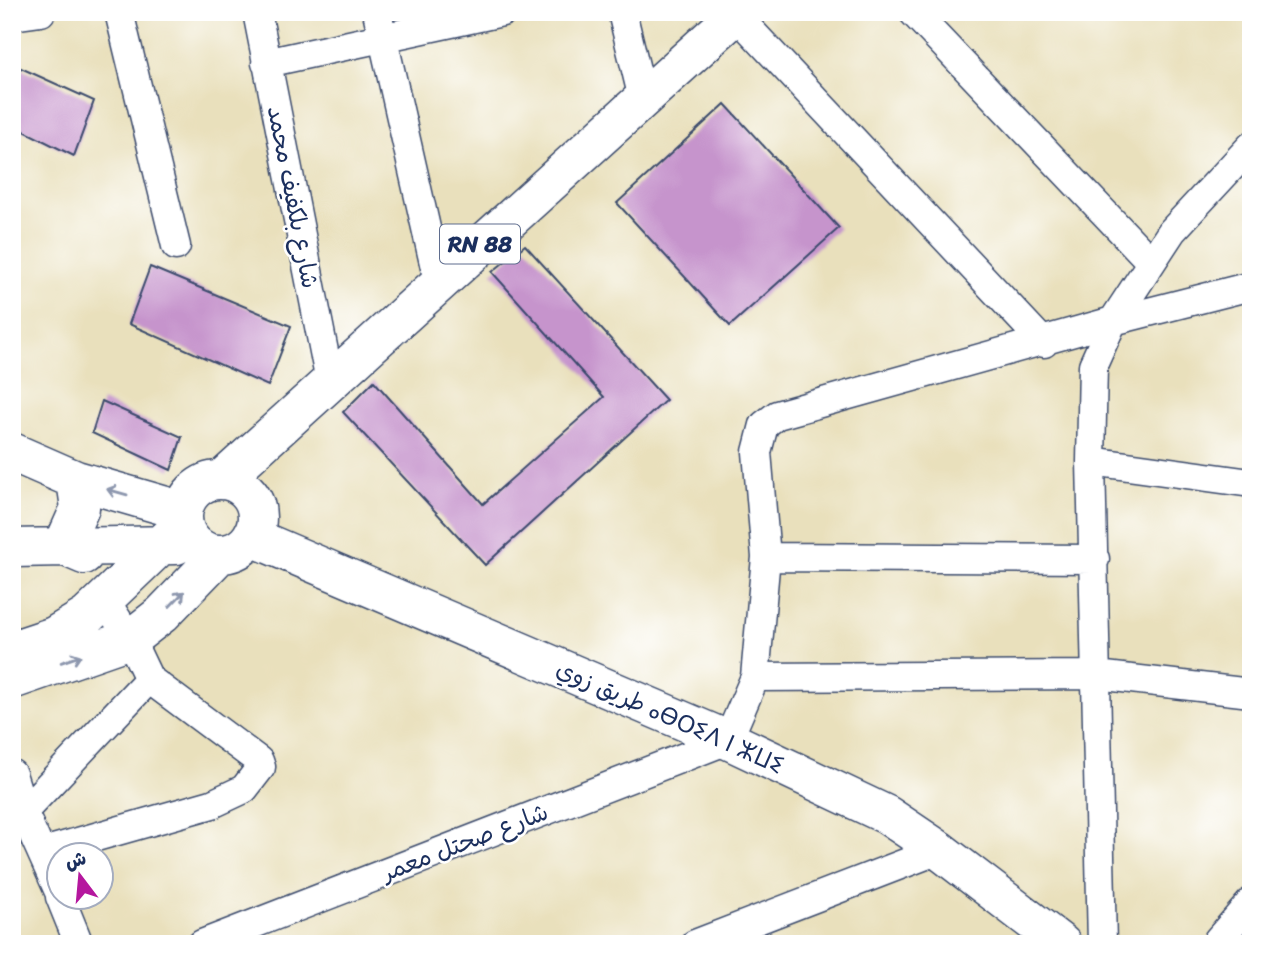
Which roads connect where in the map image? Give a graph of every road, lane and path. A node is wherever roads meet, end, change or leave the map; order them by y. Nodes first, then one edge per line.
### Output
1 (41, 12) edge
2 (119, 12) edge
3 (257, 12) edge
4 (502, 12) edge
5 (622, 12) edge
6 (913, 12) edge
7 (737, 14) edge
8 (12, 16) edge
9 (379, 25) edge
10 (266, 63) junction
11 (643, 99) junction
12 (1251, 146) edge
13 (176, 246) dead end
14 (1150, 262) junction
15 (439, 281) junction
16 (1251, 286) edge
17 (1223, 294) junction
18 (1251, 300) edge
19 (1113, 321) junction
20 (1044, 343) junction
21 (330, 382) junction
22 (12, 452) edge
23 (1091, 461) junction
24 (223, 479) junction
25 (76, 480) junction
26 (1251, 483) edge
27 (199, 536) junction
28 (63, 546) junction
29 (12, 548) edge
30 (766, 557) junction
31 (1095, 558) junction
32 (105, 600) junction
33 (130, 639) junction
34 (12, 650) edge
35 (1097, 675) junction
36 (755, 677) junction
37 (149, 679) junction
38 (12, 680) edge
39 (1251, 693) edge
40 (728, 740) junction
41 (12, 774) edge
42 (21, 816) edge
43 (939, 850) junction
44 (43, 852) junction
45 (46, 860) edge
46 (1251, 902) edge
47 (66, 911) edge
48 (1218, 940) dead end
49 (79, 944) edge
50 (202, 944) edge
51 (695, 944) edge
52 (1062, 944) edge
53 (1102, 944) edge

1 - 8 street
2 - 13 street
3 - 10 street, شارع بلكفيف محمد
4 - 9 street
5 - 11 street
6 - 14 street
7 - 11 main road, RN 88
7 - 20 street
9 - 10 street
9 - 15 street
10 - 21 street, شارع بلكفيف محمد
11 - 15 main road, RN 88
12 - 14 street
14 - 19 street
15 - 21 main road, RN 88
16 - 17 street
17 - 18 street
17 - 19 street
19 - 20 street
19 - 23 street
20 - 30 street
21 - 24 main road, RN 88
22 - 25 main road, طريق زوي ⴰⴱⵔⵉⴷ ⵏ ⵣⵡⵉ
23 - 26 street
23 - 31 street
24 - 27 main road
24 - 27 main road
27 -> 25 main road, طريق زوي ⴰⴱⵔⵉⴷ ⵏ ⵣⵡⵉ
25 - 28 main road
27 - 28 main road
27 - 32 main road
33 -> 27 main road
27 - 40 main road, طريق زوي ⴰⴱⵔⵉⴷ ⵏ ⵣⵡⵉ
28 - 29 main road
28 - 32 main road
30 - 31 street
30 - 36 street
31 - 35 street
32 - 33 street
32 - 34 main road
33 - 37 street
38 -> 33 main road
35 - 36 street
35 - 39 street
35 - 53 street
36 - 40 street
37 - 42 street
37 - 44 street
40 - 43 main road, طريق زوي ⴰⴱⵔⵉⴷ ⵏ ⵣⵡⵉ
40 - 50 street, شارع صحتل معمر
41 - 42 street
42 - 44 street
43 - 51 street
43 - 52 main road, طريق زوي ⴰⴱⵔⵉⴷ ⵏ ⵣⵡⵉ
44 - 45 street
46 - 48 street
47 - 49 street

